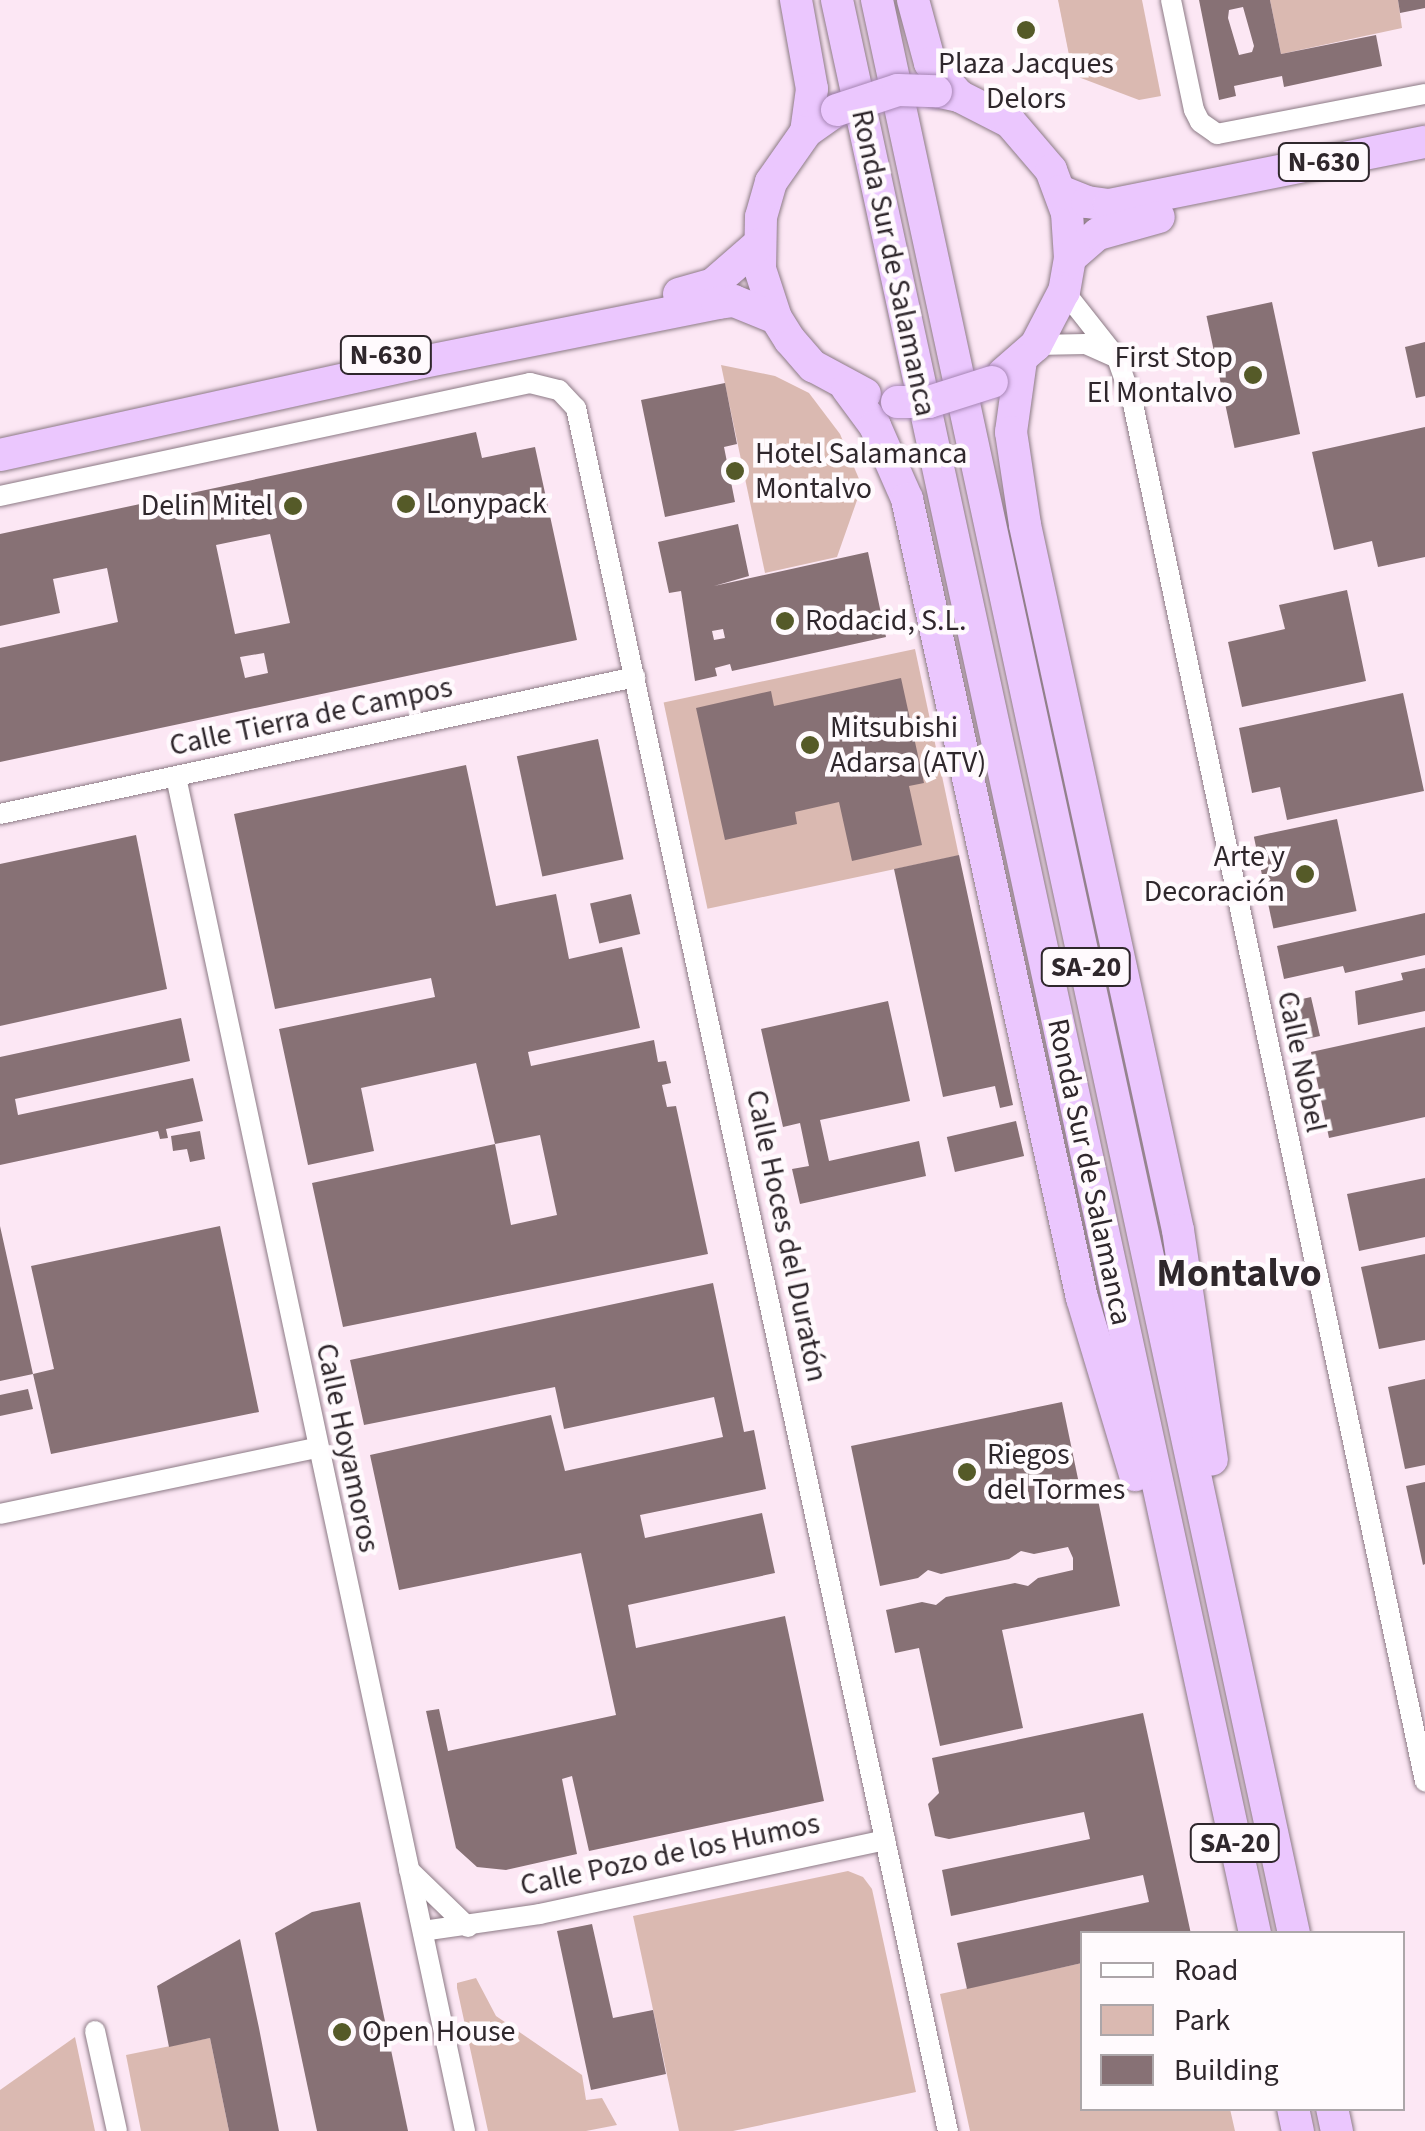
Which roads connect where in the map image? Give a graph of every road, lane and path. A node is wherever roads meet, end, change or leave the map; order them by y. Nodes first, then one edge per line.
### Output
1 (796, 0) edge
2 (837, 0) edge
3 (877, 0) edge
4 (913, 0) edge
5 (1171, 0) edge
6 (948, 93) junction
7 (1425, 94) edge
8 (806, 132) junction
9 (1425, 142) edge
10 (1425, 160) edge
11 (1060, 191) junction
12 (758, 245) junction
13 (1070, 258) junction
14 (1064, 291) junction
15 (776, 318) junction
16 (1028, 352) junction
17 (1116, 358) junction
18 (847, 388) junction
19 (0, 433) edge
20 (0, 455) edge
21 (0, 496) edge
22 (636, 677) junction
23 (176, 777) junction
24 (0, 814) edge
25 (316, 1448) junction
26 (0, 1514) edge
27 (1419, 1718) edge
28 (1251, 1736) junction
29 (1215, 1752) junction
30 (1425, 1781) edge
31 (885, 1840) junction
32 (409, 1870) junction
33 (468, 1927) junction
34 (1254, 1931) edge
35 (1293, 1931) edge
36 (422, 1932) junction
37 (95, 2031) dead end
38 (117, 2131) edge
39 (465, 2131) edge
40 (948, 2131) edge

1 - 8 highway
2 - 29 highway, Ronda Sur de Salamanca / SA-20
3 - 28 highway, Ronda Sur de Salamanca / SA-20
4 - 6 highway
5 - 7 street
6 - 8 highway, bridge
6 - 11 highway
8 - 12 highway
9 - 11 highway, N-630
10 - 13 highway, N-630
11 - 13 highway
12 - 15 highway
12 - 19 highway, N-630
13 - 14 highway
14 - 16 highway
14 - 17 street, Calle Nobel
15 - 18 highway
15 - 20 highway, N-630
16 - 17 street
16 - 18 highway, bridge
16 - 28 highway
17 - 27 street, Calle Nobel
18 - 29 highway
21 - 22 street, Calle Hoces del Duratón
22 - 23 street, Calle Tierra de Campos
22 - 31 street, Calle Hoces del Duratón
23 - 24 street, Calle Tierra de Campos
23 - 25 street, Calle Hoyamoros
25 - 26 street
25 - 32 street, Calle Hoyamoros
27 - 30 street, Calle Nobel
28 - 35 highway, Ronda Sur de Salamanca / SA-20
29 - 34 highway, Ronda Sur de Salamanca / SA-20
31 - 33 street, Calle Pozo de los Humos
31 - 40 street, Calle Hoces del Duratón
32 - 33 street
32 - 36 street, Calle Hoyamoros
33 - 36 street, Calle Pozo de los Humos
36 - 39 street, Calle Hoyamoros
37 - 38 street

